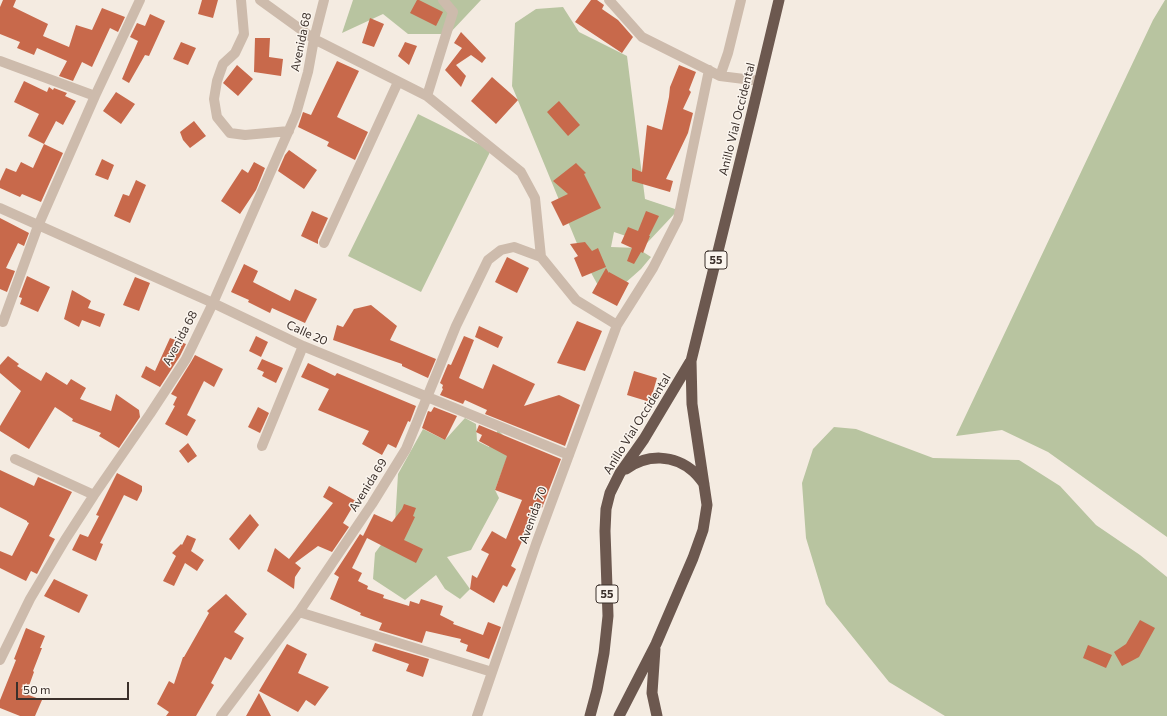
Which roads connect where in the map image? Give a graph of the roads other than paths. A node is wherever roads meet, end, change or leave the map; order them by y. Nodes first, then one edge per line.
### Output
1 (140, 0) edge
2 (240, 0) edge
3 (260, 0) edge
4 (324, 0) edge
5 (443, 0) edge
6 (609, 0) edge
7 (741, 0) edge
8 (779, 0) edge
9 (314, 39) junction
10 (0, 60) edge
11 (709, 70) junction
12 (720, 76) junction
13 (760, 81) junction
14 (398, 82) junction
15 (95, 96) junction
16 (427, 96) junction
17 (288, 131) junction
18 (0, 208) edge
19 (38, 226) junction
20 (324, 243) dead end
21 (541, 257) junction
22 (212, 304) junction
23 (3, 322) dead end
24 (617, 325) junction
25 (303, 346) junction
26 (691, 361) junction
27 (426, 398) junction
28 (262, 446) dead end
29 (569, 455) junction
30 (15, 459) dead end
31 (620, 473) junction
32 (705, 485) junction
33 (94, 495) junction
34 (299, 612) junction
35 (656, 644) junction
36 (0, 660) edge
37 (492, 672) junction
38 (221, 716) edge
39 (477, 716) edge
40 (590, 716) edge
41 (619, 716) edge
42 (656, 716) edge

1 - 15 street
2 - 17 street
3 - 9 street
4 - 9 street, Avenida 68
5 - 16 street
6 - 11 street
7 - 12 street
8 - 13 highway, Anillo Vial Occidental / 55
9 - 14 street
9 - 17 street, Avenida 68
10 - 15 street
11 - 12 street
11 - 24 street, Avenida 70
12 - 13 street
13 - 26 highway, Anillo Vial Occidental / 55
14 - 16 street
14 - 20 street
15 - 19 street
16 - 21 street
17 - 22 street, Avenida 68
18 - 19 street, Calle 20
19 - 22 street, Calle 20
19 - 23 street
21 - 24 street
21 - 27 street, Avenida 69
22 - 25 street, Calle 20
22 - 33 street, Avenida 68
24 - 29 street, Avenida 70
25 - 27 street, Calle 20
25 - 28 street
26 - 31 highway, Anillo Vial Occidental / 55
26 - 32 highway, Anillo Vial Occidental / 55
27 - 29 street, Calle 20
27 - 34 street, Avenida 69
29 - 37 street, Avenida 70
30 - 33 street
31 - 32 highway
31 - 40 highway, Anillo Vial Occidental / 55
32 - 35 highway, Anillo Vial Occidental / 55
33 - 36 street, Avenida 68
34 - 37 street
34 - 38 street, Avenida 69
35 - 41 highway, Anillo Vial Occidental / 55
35 - 42 highway
37 - 39 street, Avenida 70

